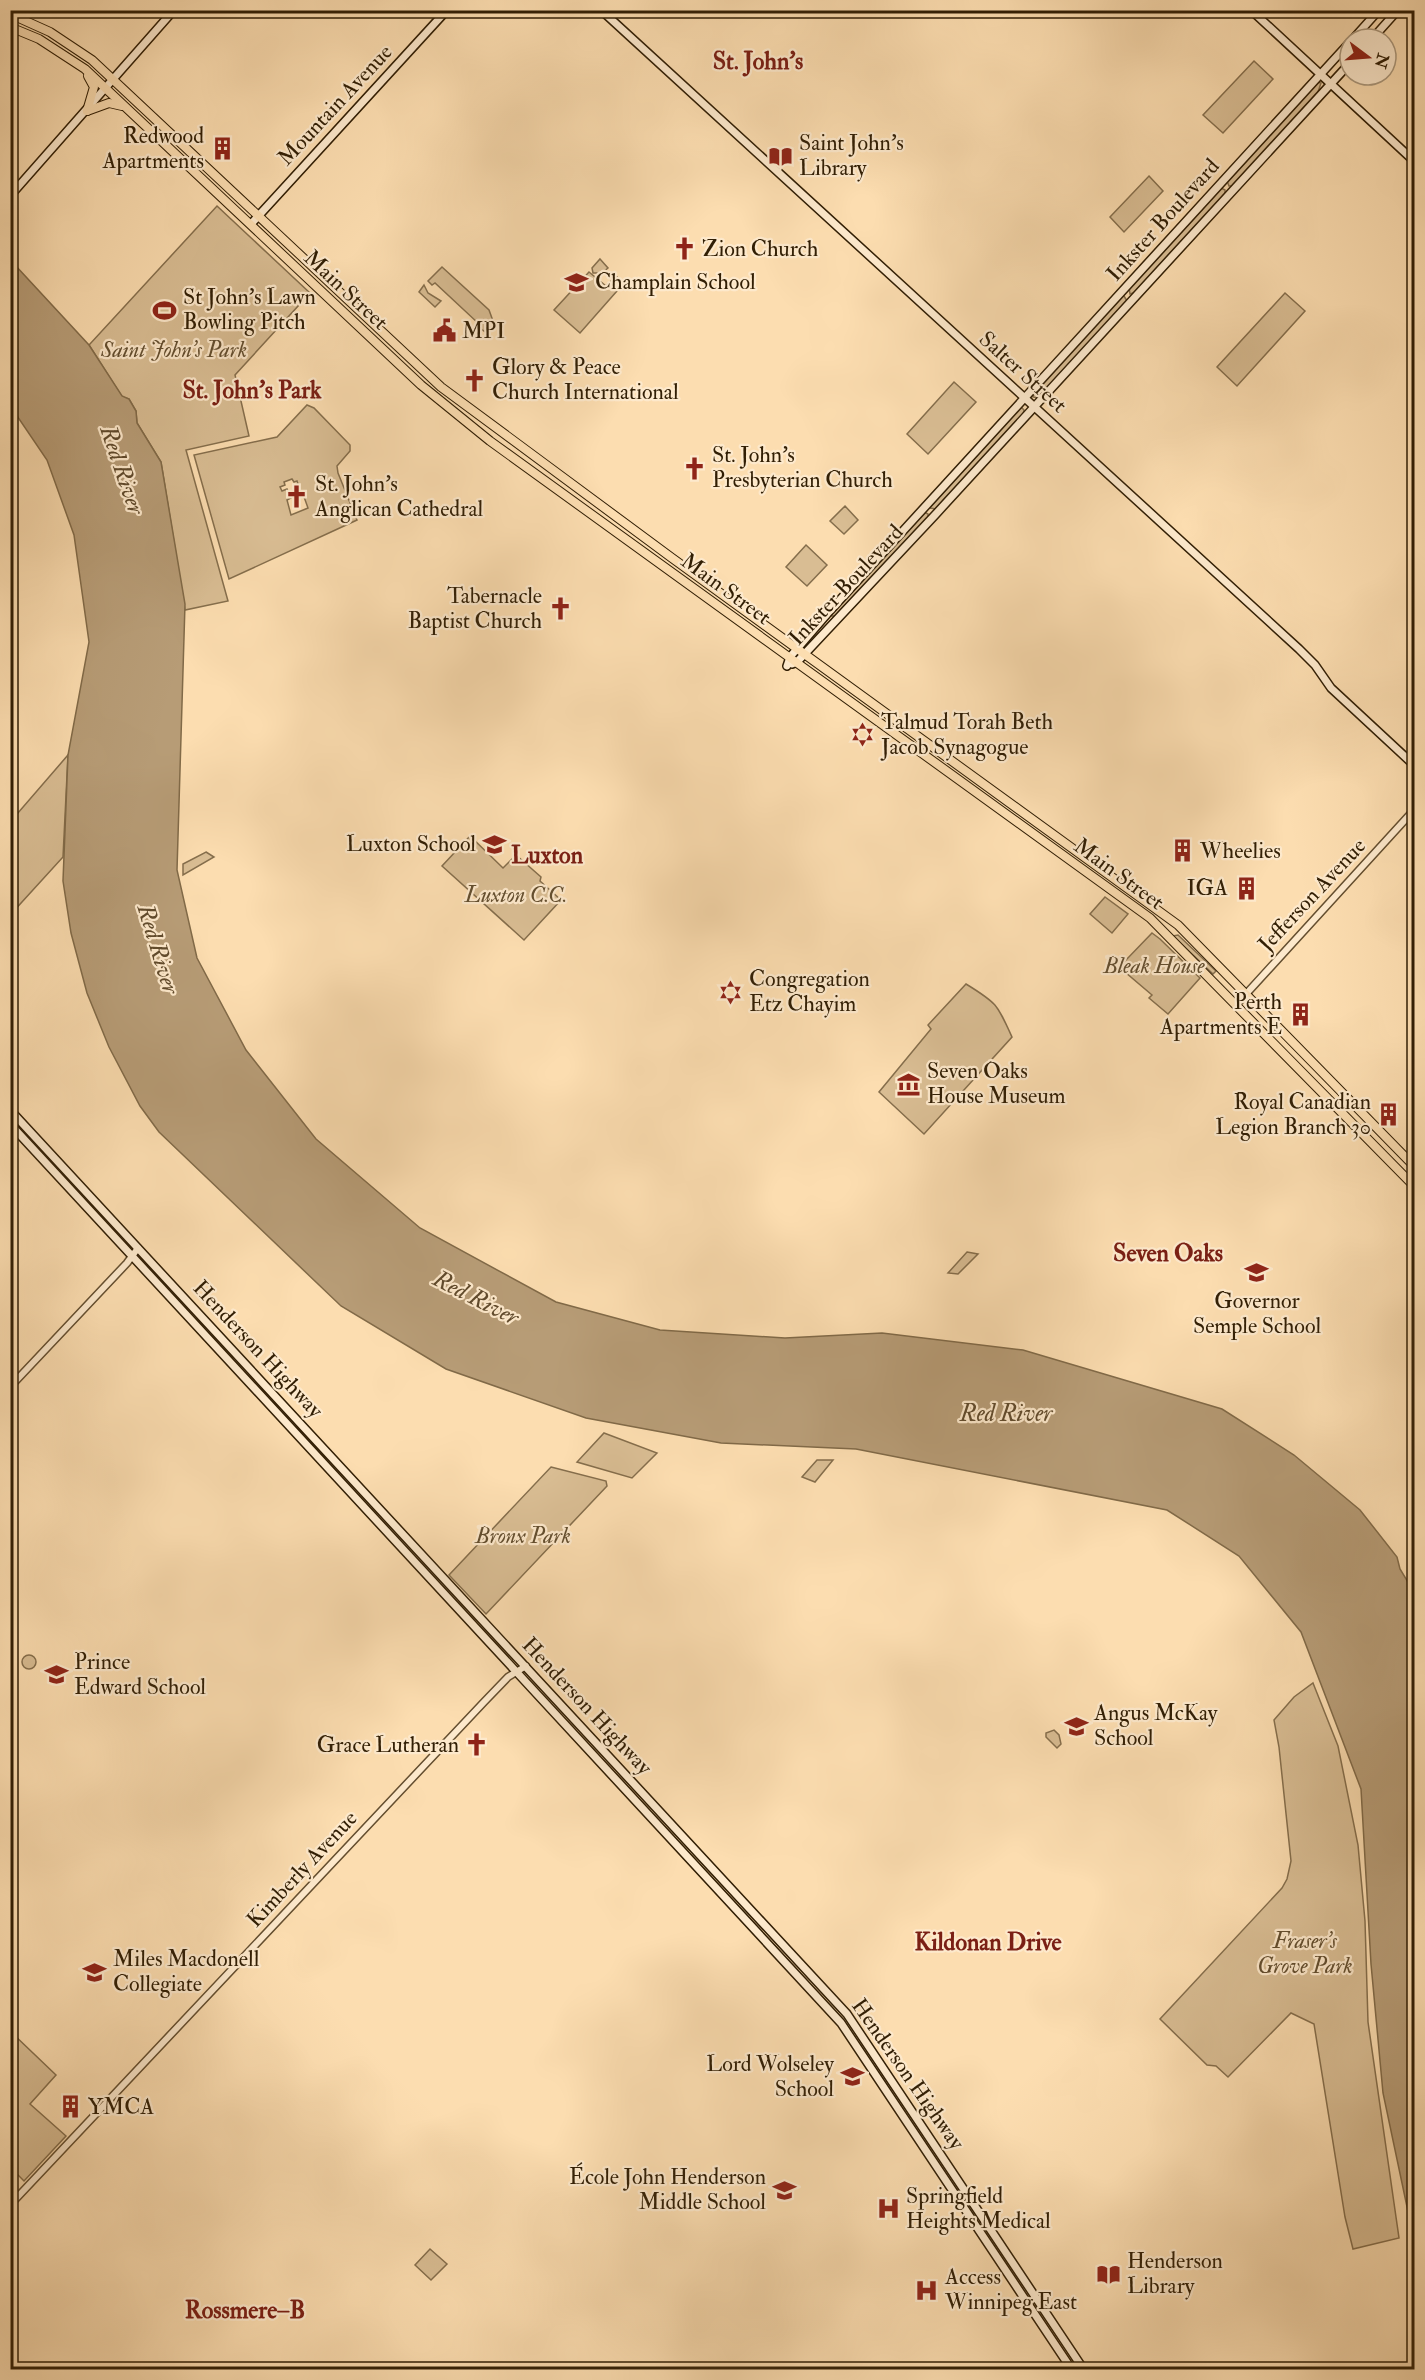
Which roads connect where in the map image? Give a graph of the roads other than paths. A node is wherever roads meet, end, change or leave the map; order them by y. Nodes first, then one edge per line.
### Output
1 (174, 10) edge
2 (447, 10) edge
3 (601, 10) edge
4 (1251, 10) edge
5 (1379, 10) edge
6 (1398, 10) edge
7 (10, 14) edge
8 (10, 27) edge
9 (1364, 27) edge
10 (1383, 27) edge
11 (1338, 55) edge
12 (85, 69) junction
13 (1321, 74) junction
14 (1338, 76) edge
15 (114, 79) junction
16 (1331, 84) junction
17 (106, 88) junction
18 (128, 107) junction
19 (87, 111) junction
20 (1414, 161) edge
21 (10, 196) edge
22 (258, 216) junction
23 (250, 224) junction
24 (1024, 398) junction
25 (1034, 406) junction
26 (797, 648) junction
27 (804, 654) junction
28 (790, 657) junction
29 (797, 662) junction
30 (1414, 765) edge
31 (1414, 810) edge
32 (1186, 934) junction
33 (1170, 937) junction
34 (1246, 994) junction
35 (1236, 1005) junction
36 (1346, 1095) junction
37 (1328, 1098) junction
38 (10, 1110) edge
39 (1362, 1112) junction
40 (1343, 1114) junction
41 (10, 1124) edge
42 (1414, 1166) edge
43 (1414, 1186) edge
44 (138, 1248) junction
45 (132, 1256) junction
46 (10, 1387) edge
47 (282, 1402) junction
48 (274, 1410) junction
49 (526, 1666) junction
50 (516, 1671) junction
51 (923, 2126) junction
52 (914, 2132) junction
53 (955, 2175) junction
54 (947, 2181) junction
55 (10, 2205) edge
56 (1061, 2335) junction
57 (1050, 2336) junction
58 (1072, 2370) edge
59 (1084, 2370) edge

1 - 15 main road
2 - 22 main road, Mountain Avenue
3 - 24 main road, Salter Street
4 - 13 main road
5 - 9 main road
6 - 10 main road
7 - 15 main road, Main Street
8 - 12 main road, Main Street
11 - 13 main road, Inkster Boulevard
12 - 17 main road, Main Street
12 - 19 main road
13 - 16 main road
13 - 24 main road, Inkster Boulevard
14 - 16 main road, Inkster Boulevard
15 - 17 main road
15 - 22 main road, Main Street
16 - 20 main road
16 - 25 main road, Inkster Boulevard
17 - 18 main road, Main Street
17 - 19 main road
18 - 19 main road
18 - 23 main road, Main Street
19 - 21 main road
22 - 23 main road, Mountain Avenue
22 - 26 main road, Main Street
23 - 28 main road, Main Street
24 - 25 main road, Salter Street
24 - 26 main road, Inkster Boulevard
25 - 27 main road, Inkster Boulevard
25 - 30 main road, Salter Street
26 - 27 main road, Main Street
26 - 28 main road, Inkster Boulevard
27 - 29 main road, Inkster Boulevard
27 - 32 main road, Main Street
28 - 29 main road, Main Street
29 - 33 main road, Main Street
31 - 34 street, Jefferson Avenue
32 - 33 main road
32 - 34 main road, Main Street
33 - 35 main road, Main Street
34 - 35 street, Jefferson Avenue
34 - 36 main road, Main Street
35 - 37 main road, Main Street
36 - 37 main road
36 - 39 main road, Main Street
37 - 40 main road, Main Street
38 - 44 main road, Henderson Highway
39 - 40 main road
39 - 42 main road, Main Street
40 - 43 main road, Main Street
41 - 45 main road, Henderson Highway
44 - 45 street
44 - 47 main road, Henderson Highway
45 - 46 street
45 - 48 main road, Henderson Highway
47 - 48 main road
47 - 49 main road, Henderson Highway
48 - 50 main road, Henderson Highway
49 - 50 street, Kimberly Avenue
49 - 51 main road, Henderson Highway
50 - 52 main road, Henderson Highway
50 - 55 street, Kimberly Avenue
51 - 52 main road
51 - 53 main road, Henderson Highway
52 - 54 main road, Henderson Highway
53 - 54 main road
53 - 56 main road, Henderson Highway
54 - 57 main road, Henderson Highway
56 - 57 main road
56 - 59 main road, Henderson Highway
57 - 58 main road, Henderson Highway

